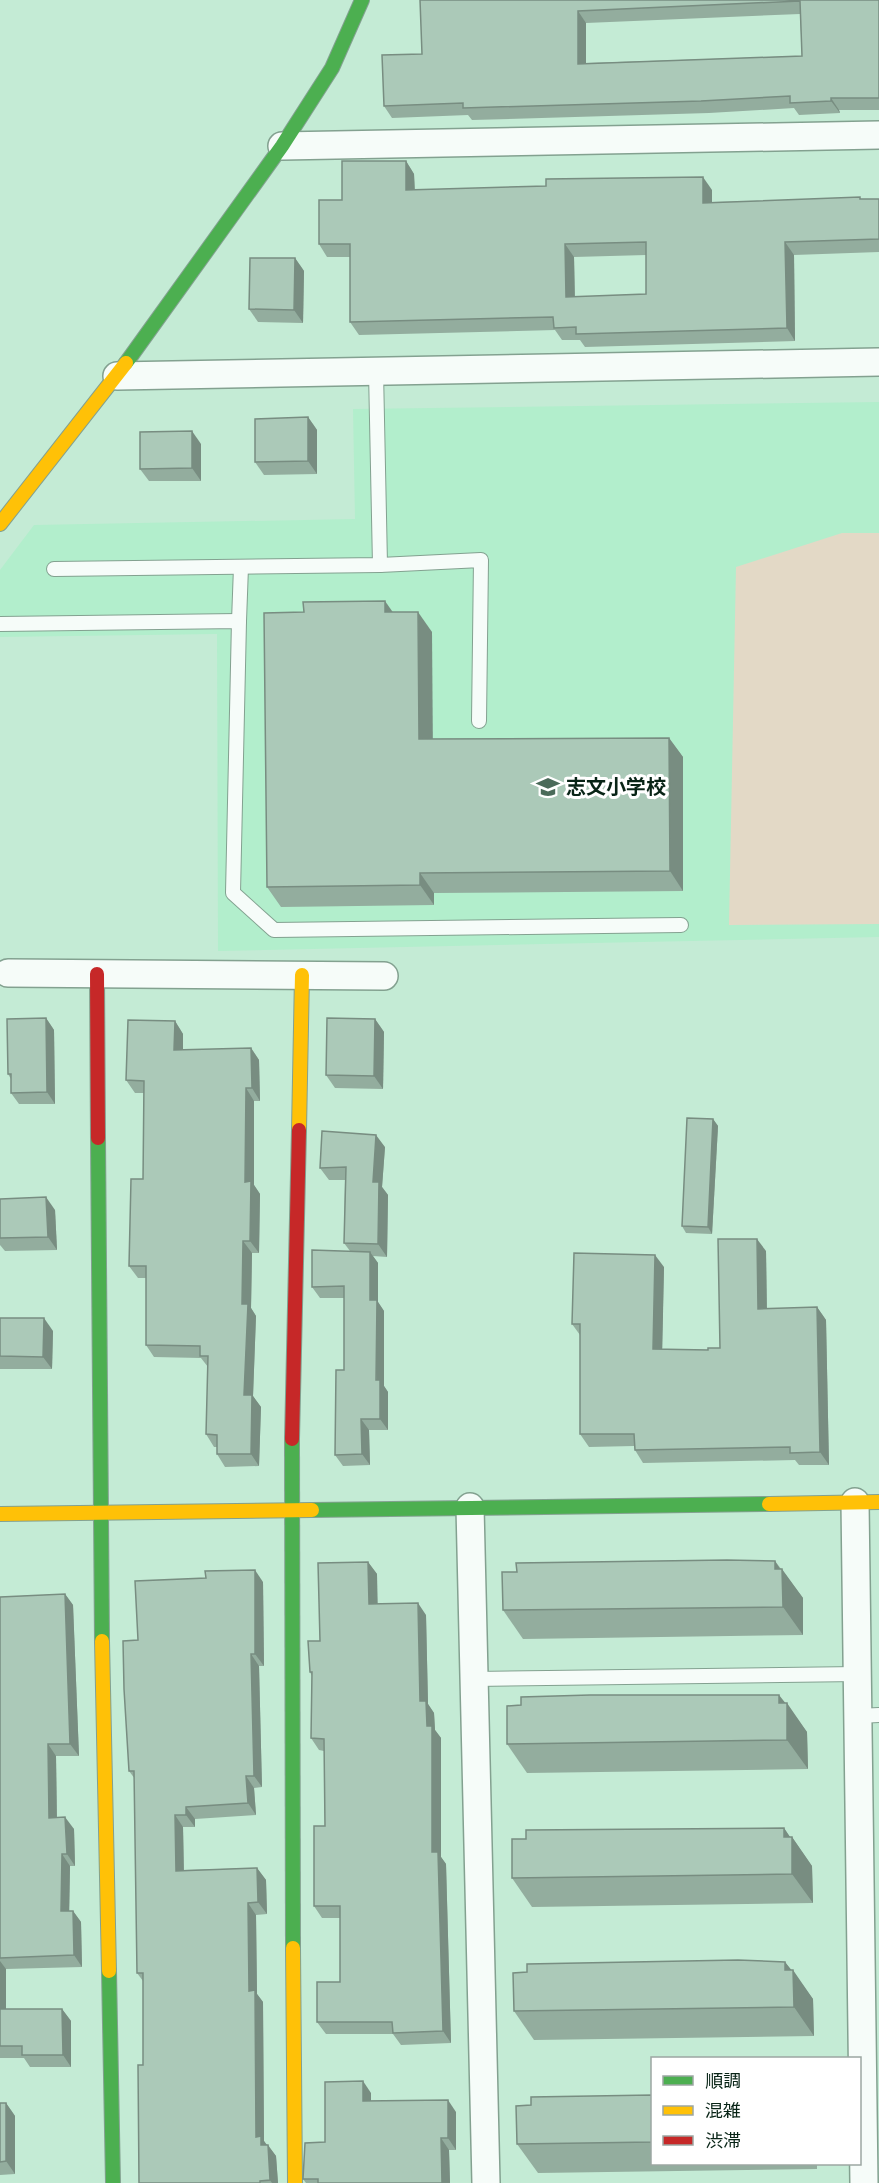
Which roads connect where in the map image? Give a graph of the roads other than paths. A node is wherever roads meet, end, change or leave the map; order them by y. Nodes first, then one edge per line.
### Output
1 (362, 0) edge
2 (879, 135) edge
3 (282, 146) junction
4 (879, 362) edge
5 (376, 371) junction
6 (117, 376) junction
7 (0, 524) edge
8 (380, 565) junction
9 (241, 567) junction
10 (54, 569) dead end
11 (239, 621) junction
12 (0, 624) edge
13 (479, 721) dead end
14 (681, 925) dead end
15 (8, 973) dead end
16 (97, 974) junction
17 (302, 975) junction
18 (384, 976) dead end
19 (867, 1502) edge
20 (470, 1507) junction
21 (290, 1510) junction
22 (100, 1513) junction
23 (0, 1514) edge
24 (858, 1674) junction
25 (474, 1679) junction
26 (868, 1715) edge
27 (113, 2183) edge
28 (295, 2183) edge
29 (486, 2183) edge
30 (864, 2183) edge

1 - 3 street
2 - 3 street
3 - 6 street
4 - 5 street
5 - 6 street
5 - 8 lane
6 - 7 street
8 - 9 lane
8 - 13 lane
9 - 10 lane
9 - 11 lane
11 - 12 lane
11 - 14 lane
15 - 16 street
16 - 17 street
16 - 22 street
17 - 18 street
17 - 21 street
19 - 20 street
19 - 24 street
20 - 21 street
20 - 25 street
21 - 22 street
21 - 28 street
22 - 23 street
22 - 27 street
24 - 25 lane
24 - 26 street
25 - 29 street
26 - 30 street

